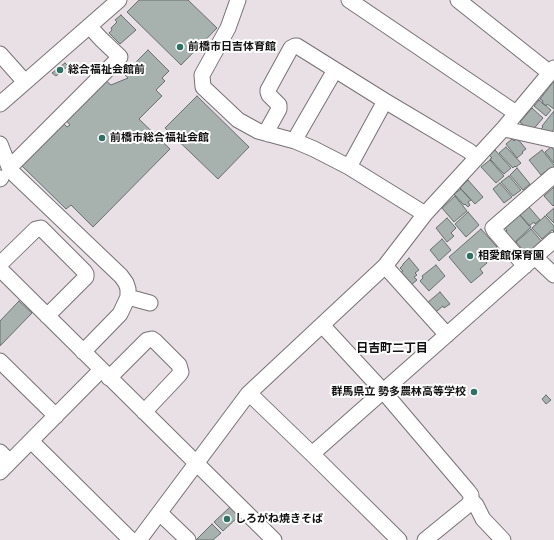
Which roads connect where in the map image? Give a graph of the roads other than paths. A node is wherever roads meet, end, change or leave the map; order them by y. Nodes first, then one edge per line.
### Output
1 (119, 0) edge
2 (238, 0) edge
3 (349, 0) edge
4 (458, 0) edge
5 (89, 26) junction
6 (0, 54) edge
7 (335, 70) junction
8 (552, 70) edge
9 (25, 82) junction
10 (385, 102) junction
11 (0, 104) edge
12 (516, 113) junction
13 (504, 128) junction
14 (268, 134) junction
15 (554, 140) edge
16 (295, 141) junction
17 (0, 144) edge
18 (476, 157) junction
19 (349, 167) junction
20 (554, 174) edge
21 (3, 175) edge
22 (425, 214) junction
23 (554, 240) edge
24 (530, 261) junction
25 (0, 264) edge
26 (386, 266) junction
27 (0, 269) edge
28 (554, 275) edge
29 (128, 297) junction
30 (150, 303) dead end
31 (47, 316) junction
32 (322, 325) junction
33 (447, 335) junction
34 (83, 352) junction
35 (0, 361) edge
36 (105, 374) junction
37 (383, 391) junction
38 (248, 394) junction
39 (144, 412) junction
40 (56, 416) junction
41 (30, 441) junction
42 (312, 454) junction
43 (3, 462) edge
44 (196, 463) junction
45 (471, 500) junction
46 (159, 513) junction
47 (427, 539) edge
48 (131, 540) edge
49 (139, 540) edge
50 (188, 540) edge
51 (274, 540) edge
52 (399, 540) edge
53 (503, 540) edge

1 - 5 street
2 - 14 street
3 - 12 street
4 - 8 street
5 - 9 street
5 - 21 street
6 - 9 street
7 - 10 street
7 - 14 street
7 - 16 street
8 - 12 street
9 - 11 street
10 - 18 street
10 - 19 street
12 - 13 street
13 - 15 street
13 - 18 street
14 - 16 street
16 - 19 street
17 - 21 street
18 - 22 street
19 - 22 street
20 - 24 street
21 - 29 street
22 - 26 street
23 - 24 street
24 - 28 street
24 - 33 street
25 - 31 street
26 - 32 street
26 - 33 street
27 - 31 street
29 - 30 street
29 - 34 street
31 - 34 street
32 - 37 street
32 - 38 street
33 - 37 street
34 - 36 street
35 - 40 street
36 - 39 street
36 - 39 street
36 - 40 street
37 - 42 street
37 - 45 street
38 - 42 street
38 - 44 street
39 - 44 street
40 - 41 street
41 - 43 street
41 - 48 street
42 - 52 street
44 - 46 street
44 - 51 street
45 - 47 street
45 - 53 street
46 - 49 street
46 - 50 street

